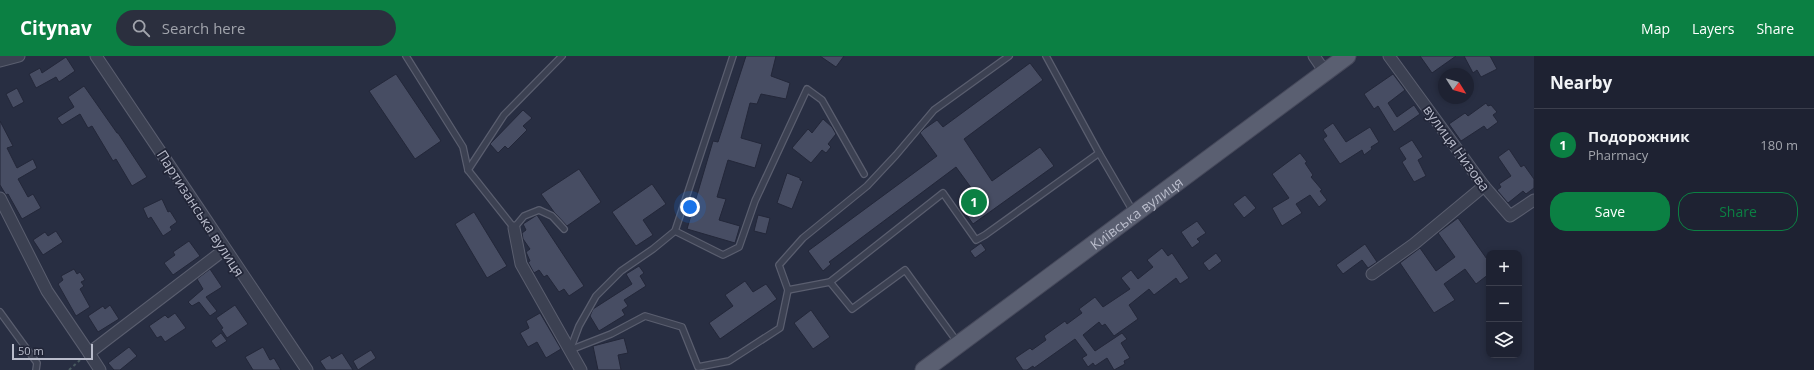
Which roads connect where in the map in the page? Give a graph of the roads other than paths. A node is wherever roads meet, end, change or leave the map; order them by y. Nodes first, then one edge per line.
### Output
1 (18, 56) edge
2 (96, 56) edge
3 (406, 56) edge
4 (562, 56) edge
5 (733, 56) edge
6 (1009, 56) edge
7 (1046, 56) edge
8 (1314, 56) edge
9 (1347, 56) edge
10 (1389, 56) edge
11 (0, 61) edge
12 (1325, 72) junction
13 (1099, 153) junction
14 (468, 170) junction
15 (864, 174) dead end
16 (1484, 186) junction
17 (0, 198) edge
18 (1534, 200) edge
19 (1134, 213) junction
20 (514, 228) junction
21 (564, 229) dead end
22 (676, 230) junction
23 (224, 250) junction
24 (1372, 274) dead end
25 (830, 282) junction
26 (788, 290) junction
27 (0, 312) edge
28 (960, 344) junction
29 (570, 350) junction
30 (89, 353) junction
31 (36, 370) edge
32 (100, 370) edge
33 (307, 370) edge
34 (581, 370) edge
35 (924, 370) edge

1 - 11 street
2 - 23 street, Партизанська вулиця
3 - 14 lane
4 - 14 lane
5 - 22 lane
6 - 26 lane
7 - 13 lane
8 - 12 street
9 - 12 main road, Київська вулиця
10 - 16 street, вулиця Низова
12 - 19 main road, Київська вулиця
13 - 19 lane
13 - 25 lane
14 - 20 lane
15 - 22 lane
16 - 18 street, вулиця Низова
16 - 24 street
17 - 30 street
19 - 28 main road, Київська вулиця
20 - 21 lane
20 - 29 street
22 - 29 lane
23 - 30 street
23 - 33 street, Партизанська вулиця
25 - 26 lane
25 - 28 lane
26 - 29 lane
27 - 31 lane
28 - 35 main road, Київська вулиця
29 - 34 street
30 - 32 street

